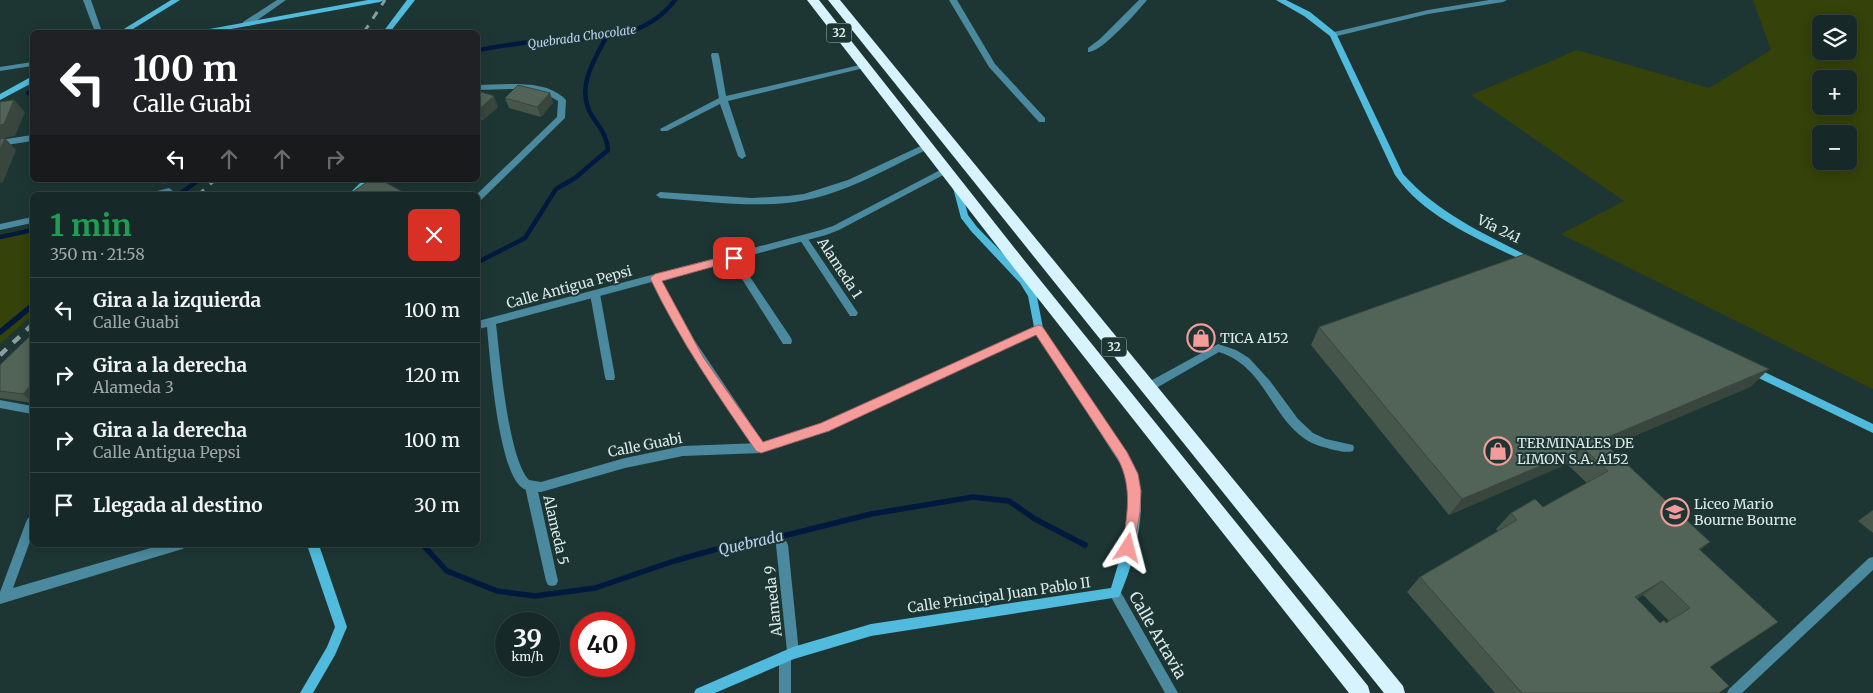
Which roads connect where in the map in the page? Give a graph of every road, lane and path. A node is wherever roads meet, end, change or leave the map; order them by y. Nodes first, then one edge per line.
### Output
1 (87, 0) edge
2 (176, 0) edge
3 (282, 0) edge
4 (380, 0) edge
5 (411, 0) edge
6 (814, 0) edge
7 (834, 0) edge
8 (953, 0) edge
9 (1142, 0) edge
10 (1280, 0) edge
11 (1503, 0) edge
12 (246, 24) junction
13 (98, 30) edge
14 (126, 30) edge
15 (214, 30) edge
16 (388, 30) edge
17 (1333, 35) junction
18 (1091, 50) dead end
19 (715, 55) dead end
20 (30, 64) edge
21 (864, 66) junction
22 (0, 69) edge
23 (30, 81) edge
24 (480, 88) edge
25 (0, 97) edge
26 (723, 99) junction
27 (1042, 120) dead end
28 (664, 129) dead end
29 (30, 138) edge
30 (0, 143) edge
31 (927, 146) junction
32 (742, 156) dead end
33 (946, 170) junction
34 (366, 182) edge
35 (956, 183) junction
36 (169, 191) dead end
37 (165, 192) edge
38 (355, 192) edge
39 (660, 195) dead end
40 (480, 196) edge
41 (30, 220) edge
42 (0, 227) edge
43 (804, 238) junction
44 (734, 258) junction
45 (1542, 266) edge
46 (655, 278) junction
47 (595, 294) junction
48 (853, 313) dead end
49 (491, 322) junction
50 (480, 325) edge
51 (1038, 329) junction
52 (787, 342) dead end
53 (1738, 363) edge
54 (610, 377) dead end
55 (1147, 388) junction
56 (0, 404) edge
57 (30, 410) edge
58 (1873, 429) edge
59 (761, 448) junction
60 (1349, 448) dead end
61 (531, 486) junction
62 (30, 527) edge
63 (782, 545) dead end
64 (172, 547) edge
65 (314, 547) edge
66 (1873, 562) edge
67 (552, 581) dead end
68 (1115, 593) junction
69 (2, 598) edge
70 (789, 654) junction
71 (306, 693) edge
72 (700, 693) edge
73 (785, 693) edge
74 (1172, 693) edge
75 (1362, 693) edge
76 (1396, 693) edge
77 (1733, 693) edge

1 - 13 street
2 - 14 street
3 - 12 street
4 - 12 street
5 - 16 street
6 - 21 highway, 32
7 - 55 highway, 32
8 - 27 street
9 - 18 street
10 - 17 street, Vía 241
11 - 17 street
12 - 15 street
17 - 45 street, Vía 241
19 - 26 street
20 - 22 street
21 - 26 street
21 - 31 highway, 32
23 - 25 street
24 - 40 street
26 - 28 street
26 - 32 street
29 - 30 street
31 - 33 highway, 32
31 - 39 street
33 - 35 highway, 32
33 - 43 street, Calle Antigua Pepsi
34 - 38 street
35 - 51 street
35 - 75 highway, 32
36 - 37 street
41 - 42 street
43 - 44 street, Calle Antigua Pepsi
43 - 48 street, Alameda 1
44 - 46 street, Calle Antigua Pepsi
44 - 52 street
46 - 47 street, Calle Antigua Pepsi
46 - 59 street
47 - 49 street, Calle Antigua Pepsi
47 - 54 street
49 - 50 street, Calle Antigua Pepsi
49 - 61 street
51 - 59 street, Calle Guabi
51 - 68 street
53 - 58 street
55 - 60 street
55 - 76 highway, 32
56 - 57 street
59 - 61 street, Calle Guabi
61 - 67 street, Alameda 5
62 - 69 street
63 - 70 street, Alameda 9
64 - 69 street
65 - 71 street
66 - 77 street
68 - 70 street, Calle Principal Juan Pablo II
68 - 74 street, Calle Artavia
70 - 72 street, Calle Principal Juan Pablo II
70 - 73 street, Alameda 9

